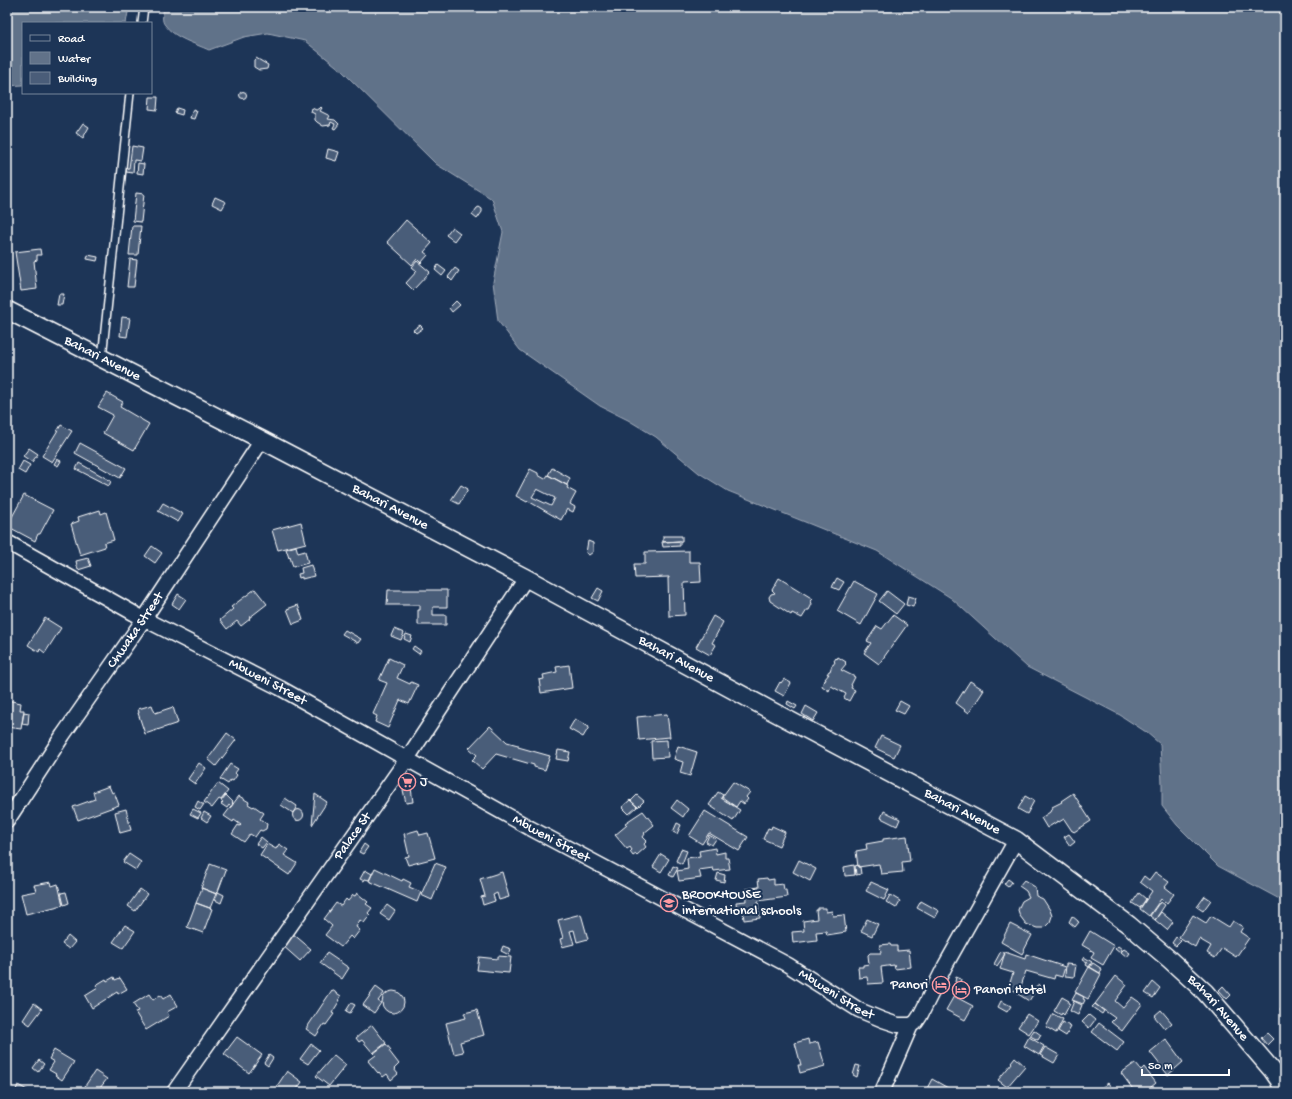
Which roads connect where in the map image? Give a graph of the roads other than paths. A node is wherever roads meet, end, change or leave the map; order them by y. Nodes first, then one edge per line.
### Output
1 (144, 7) edge
2 (142, 22) edge
3 (130, 94) edge
4 (7, 310) edge
5 (102, 358) junction
6 (262, 440) junction
7 (7, 542) edge
8 (526, 578) junction
9 (144, 619) junction
10 (407, 759) junction
11 (7, 820) edge
12 (1016, 840) junction
13 (911, 1025) junction
14 (174, 1092) edge
15 (882, 1092) edge
16 (1284, 1092) edge

1 - 2 lane
3 - 5 lane
4 - 5 street, Bahari Avenue
5 - 6 street, Bahari Avenue
6 - 8 street, Bahari Avenue
6 - 9 street, Chwaka Street
7 - 9 street, Mbweni Street
8 - 10 street, Palace St
8 - 12 street, Bahari Avenue
9 - 10 street, Mbweni Street
9 - 11 street, Chwaka Street
10 - 13 street, Mbweni Street
10 - 14 street, Palace St
12 - 13 street
12 - 16 street, Bahari Avenue
13 - 15 street

